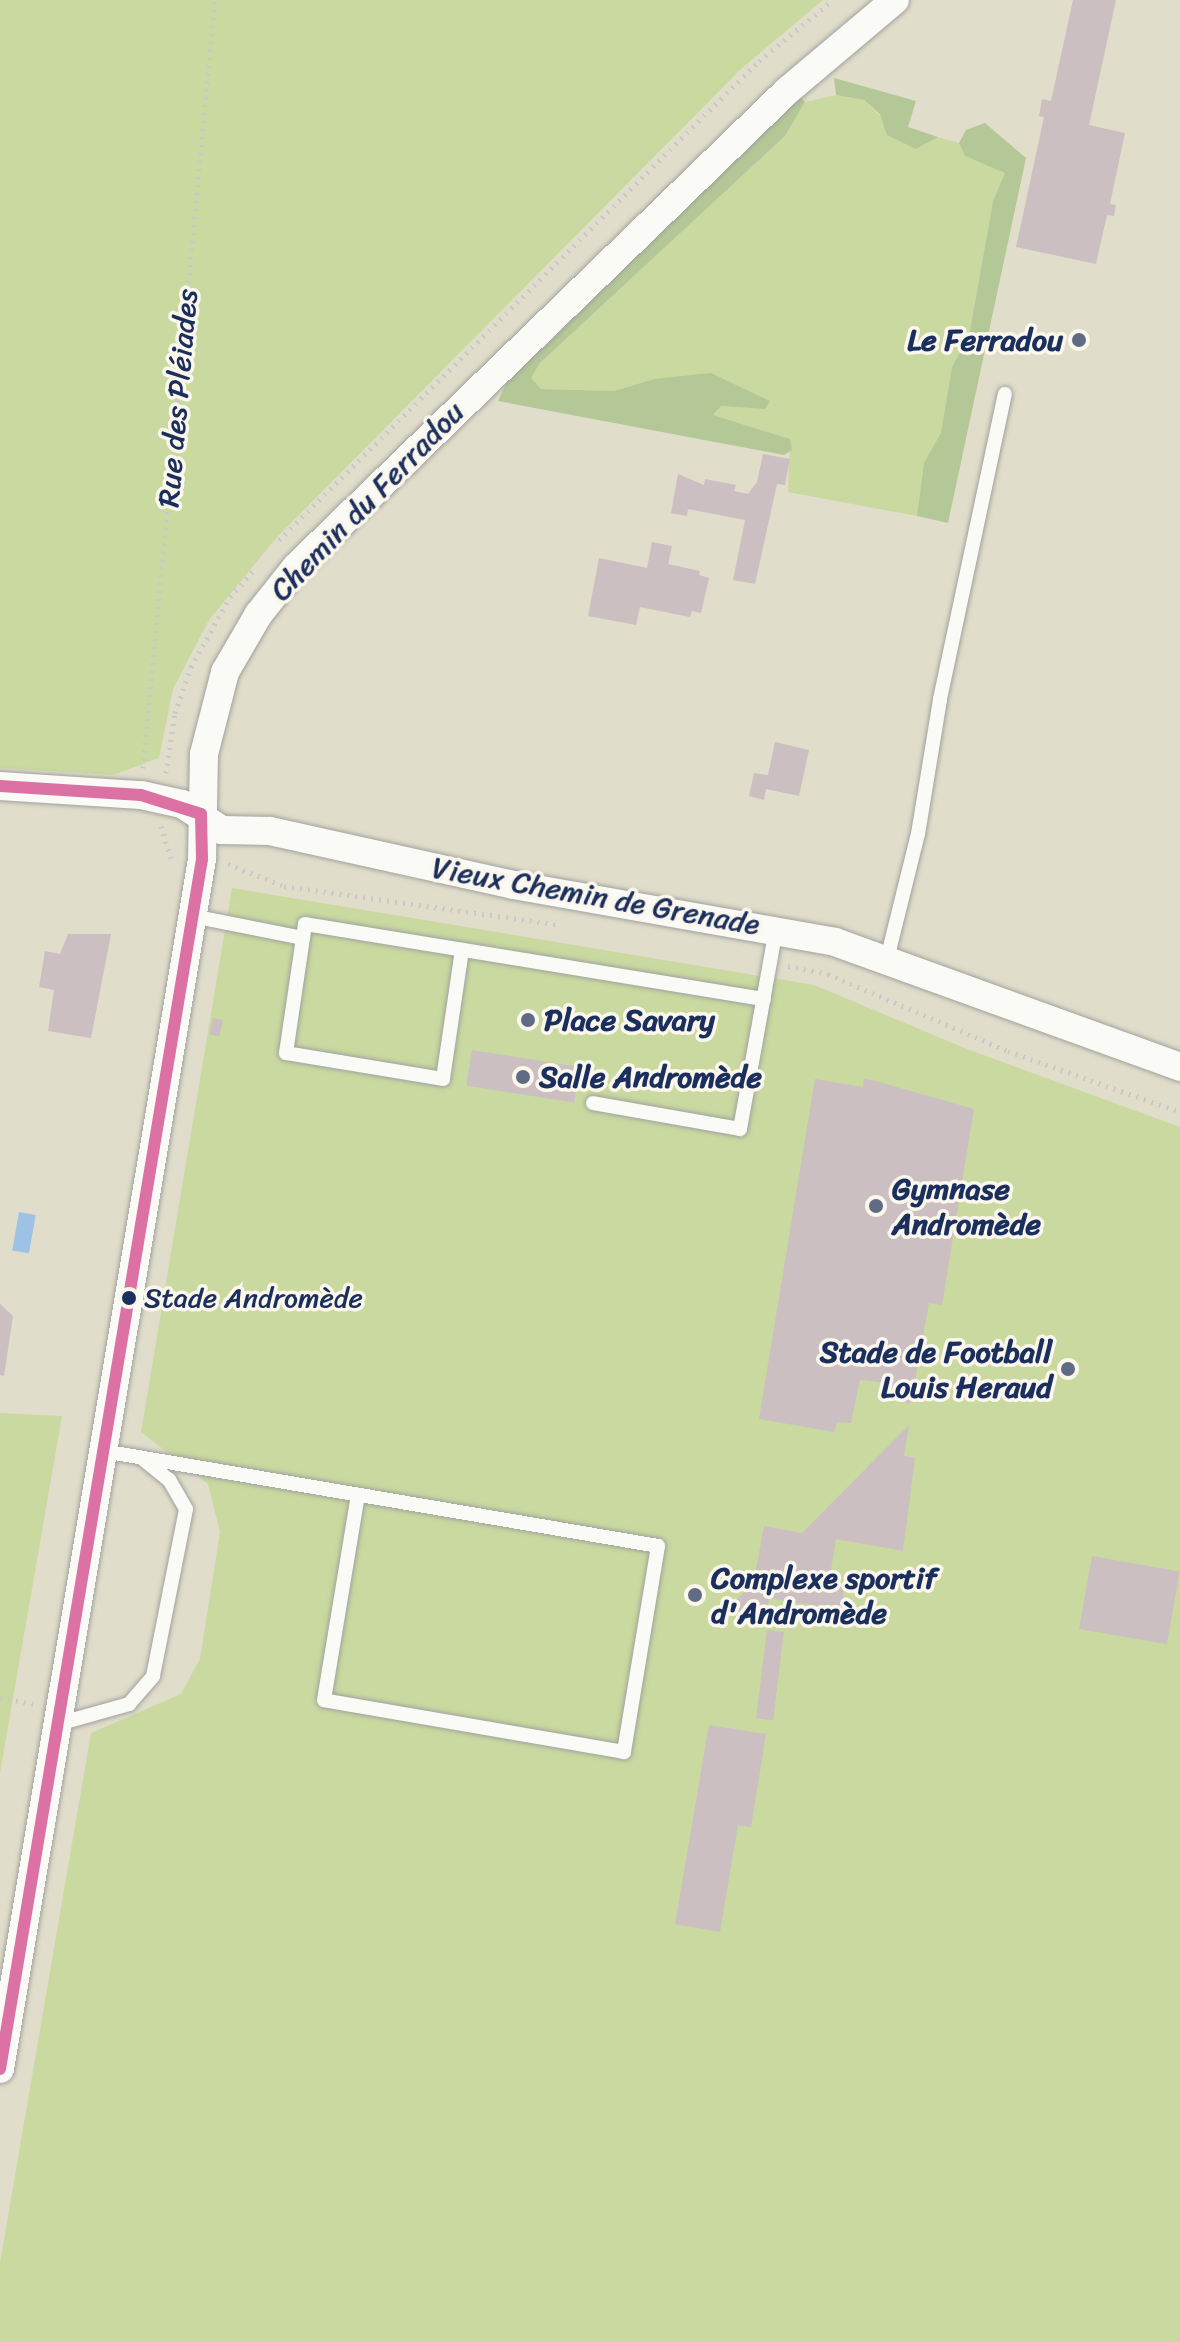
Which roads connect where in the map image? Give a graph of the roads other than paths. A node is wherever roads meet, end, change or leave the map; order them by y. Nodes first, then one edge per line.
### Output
1 (895, 0) edge
2 (1005, 394) dead end
3 (0, 786) edge
4 (201, 814) junction
5 (192, 916) junction
6 (776, 928) junction
7 (304, 931) junction
8 (462, 950) junction
9 (887, 959) junction
10 (764, 999) junction
11 (1180, 1067) edge
12 (593, 1103) dead end
13 (103, 1451) junction
14 (142, 1457) junction
15 (358, 1495) junction
16 (58, 1724) junction
17 (0, 2069) edge

1 - 4 street, Chemin du Ferradou
2 - 9 lane
3 - 4 street, Vieux Chemin de Grenade
4 - 5 street, Chemin du Ferradou
4 - 6 street, Vieux Chemin de Grenade
5 - 7 lane
5 - 13 street, Chemin du Ferradou
6 - 9 street, Vieux Chemin de Grenade
6 - 10 lane
7 - 8 lane
7 - 8 lane
8 - 10 lane
9 - 11 street, Vieux Chemin de Grenade
10 - 12 lane
13 - 14 lane
13 - 16 street, Chemin du Ferradou
14 - 15 lane
14 - 16 lane
15 - 15 lane
16 - 17 street, Chemin du Ferradou

